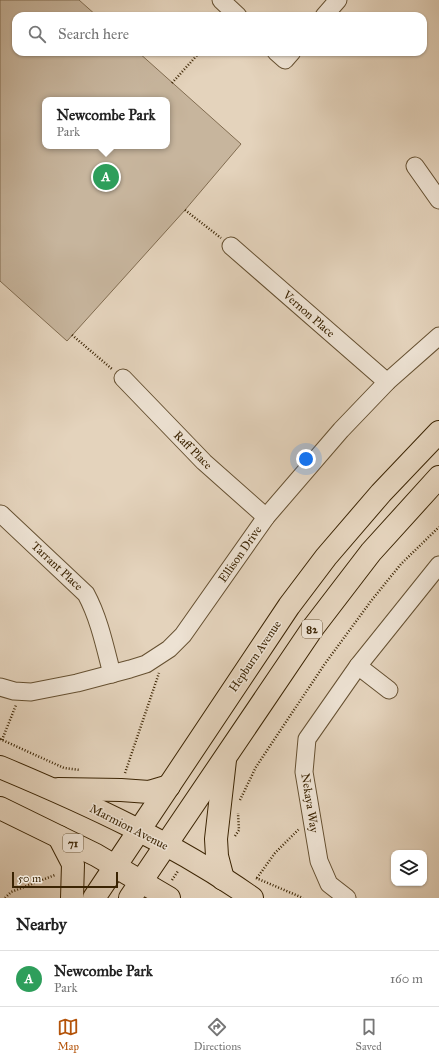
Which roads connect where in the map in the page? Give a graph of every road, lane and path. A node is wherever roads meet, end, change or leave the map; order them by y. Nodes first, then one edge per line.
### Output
1 (221, 0) edge
2 (338, 0) edge
3 (234, 12) edge
4 (328, 12) edge
5 (196, 56) edge
6 (280, 56) edge
7 (288, 56) edge
8 (172, 83) dead end
9 (415, 166) dead end
10 (439, 200) edge
11 (185, 210) dead end
12 (231, 246) joint
13 (72, 335) dead end
14 (439, 336) edge
15 (123, 378) joint
16 (387, 382) junction
17 (439, 432) edge
18 (439, 477) edge
19 (1, 514) edge
20 (266, 517) junction
21 (439, 527) edge
22 (439, 565) edge
23 (358, 666) junction
24 (160, 671) dead end
25 (112, 674) junction
26 (0, 687) edge
27 (389, 690) dead end
28 (0, 739) edge
29 (225, 760) junction
30 (0, 767) edge
31 (83, 771) dead end
32 (169, 786) junction
33 (52, 789) junction
34 (121, 790) junction
35 (240, 802) dead end
36 (239, 807) dead end
37 (0, 808) edge
38 (313, 823) junction
39 (139, 831) junction
40 (59, 837) junction
41 (233, 838) dead end
42 (167, 846) junction
43 (115, 865) junction
44 (73, 874) junction
45 (223, 879) junction
46 (255, 888) edge
47 (136, 890) edge
48 (5, 898) edge
49 (72, 898) edge
50 (94, 898) edge
51 (169, 898) edge
52 (347, 898) edge

1 - 3 street
2 - 4 street
5 - 8 path
6 - 7 street
9 - 10 street
11 - 12 path
12 - 16 street, Vernon Place
13 - 15 path
14 - 16 street, Ellison Drive
15 - 20 street, Raff Place
16 - 20 street, Ellison Drive
17 - 32 main road, Hepburn Avenue
18 - 29 main road, 82
19 - 25 street, Tarrant Place
20 - 25 street, Ellison Drive
21 - 35 path
22 - 23 street, Nekaya Way
23 - 27 street
23 - 38 street, Nekaya Way
24 - 34 path
25 - 26 street, Ellison Drive
28 - 31 path
29 - 42 main road, 82
29 - 45 main road
30 - 33 main road, Marmion Avenue
32 - 34 main road
32 - 39 main road, Hepburn Avenue
33 - 34 main road
33 - 39 main road, Marmion Avenue
36 - 41 path
37 - 40 main road, 71
38 - 46 path
38 - 52 street, Nekaya Way
39 - 42 main road, Marmion Avenue
39 - 43 main road, Hepburn Avenue
40 - 43 main road, 71
40 - 44 main road
42 - 45 main road, Marmion Avenue
42 - 47 main road, 82
43 - 47 main road, 71
43 - 50 main road, Hepburn Avenue
44 - 48 path
44 - 49 main road
45 - 46 main road, Marmion Avenue
47 - 51 main road, 71

